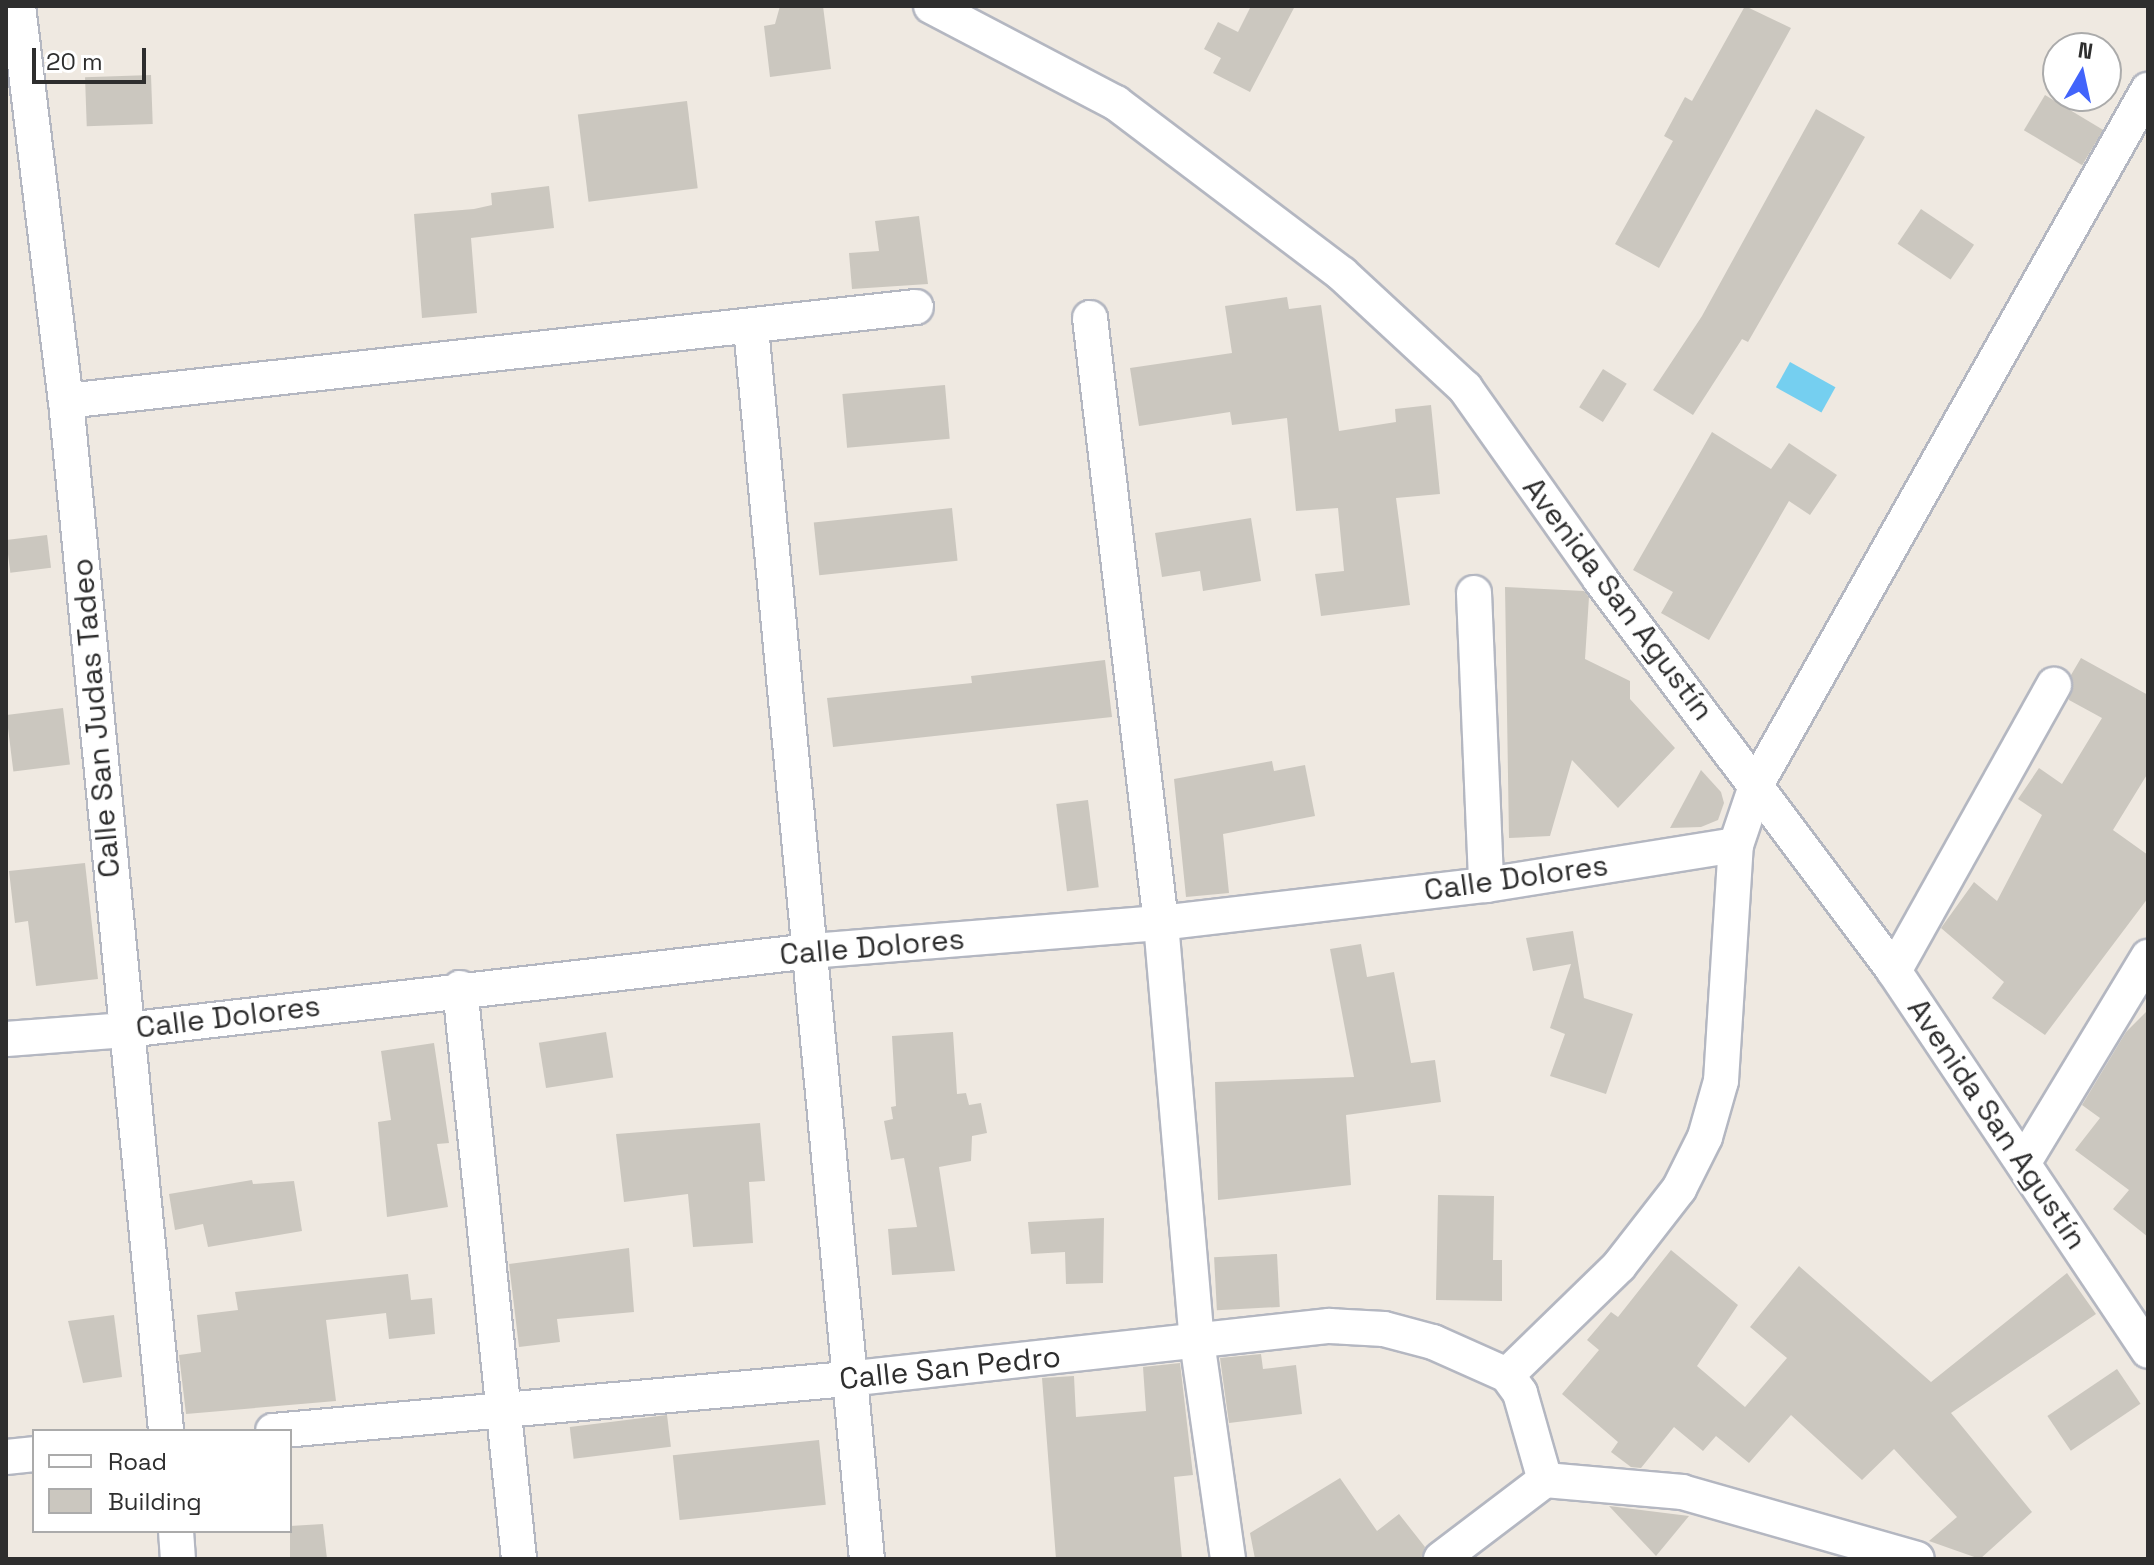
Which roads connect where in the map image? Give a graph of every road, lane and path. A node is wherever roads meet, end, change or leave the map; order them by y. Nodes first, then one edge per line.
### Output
1 (18, 6) edge
2 (931, 6) edge
3 (2148, 90) edge
4 (916, 307) dead end
5 (1090, 318) dead end
6 (751, 328) junction
7 (66, 401) junction
8 (1474, 593) dead end
9 (2054, 685) dead end
10 (1757, 783) junction
11 (1736, 845) junction
12 (1486, 885) junction
13 (1161, 923) junction
14 (811, 951) junction
15 (2148, 957) edge
16 (1894, 971) junction
17 (460, 988) junction
18 (126, 1030) junction
19 (6, 1039) edge
20 (2024, 1162) junction
21 (1197, 1341) junction
22 (2148, 1351) edge
23 (1507, 1375) junction
24 (847, 1379) junction
25 (503, 1409) junction
26 (166, 1429) edge
27 (292, 1429) edge
28 (32, 1454) edge
29 (6, 1457) edge
30 (1545, 1480) junction
31 (176, 1533) edge
32 (178, 1559) edge
33 (519, 1559) edge
34 (867, 1559) edge
35 (1228, 1559) edge
36 (1441, 1559) edge
37 (1914, 1559) edge

1 - 7 street, Calle San Judas Tadeo
2 - 10 street, Avenida San Agustín
3 - 10 street
4 - 6 street
5 - 13 street
6 - 7 street
6 - 14 street
7 - 18 street, Calle San Judas Tadeo
8 - 12 street
9 - 16 street
10 - 11 street
10 - 16 street, Avenida San Agustín
11 - 12 street, Calle Dolores
11 - 23 street
12 - 13 street, Calle Dolores
13 - 14 street, Calle Dolores
13 - 21 street
14 - 17 street, Calle Dolores
14 - 24 street
15 - 20 street
16 - 20 street, Avenida San Agustín
17 - 18 street, Calle Dolores
17 - 25 street
18 - 19 street, Calle Dolores
18 - 26 street, Calle San Judas Tadeo
20 - 22 street, Avenida San Agustín
21 - 23 street, Calle San Pedro
21 - 24 street, Calle San Pedro
21 - 35 street
23 - 30 street
24 - 25 street, Calle San Pedro
24 - 34 street
25 - 27 street, Calle San Pedro
25 - 33 street
28 - 29 street
30 - 36 street
30 - 37 street
31 - 32 street

